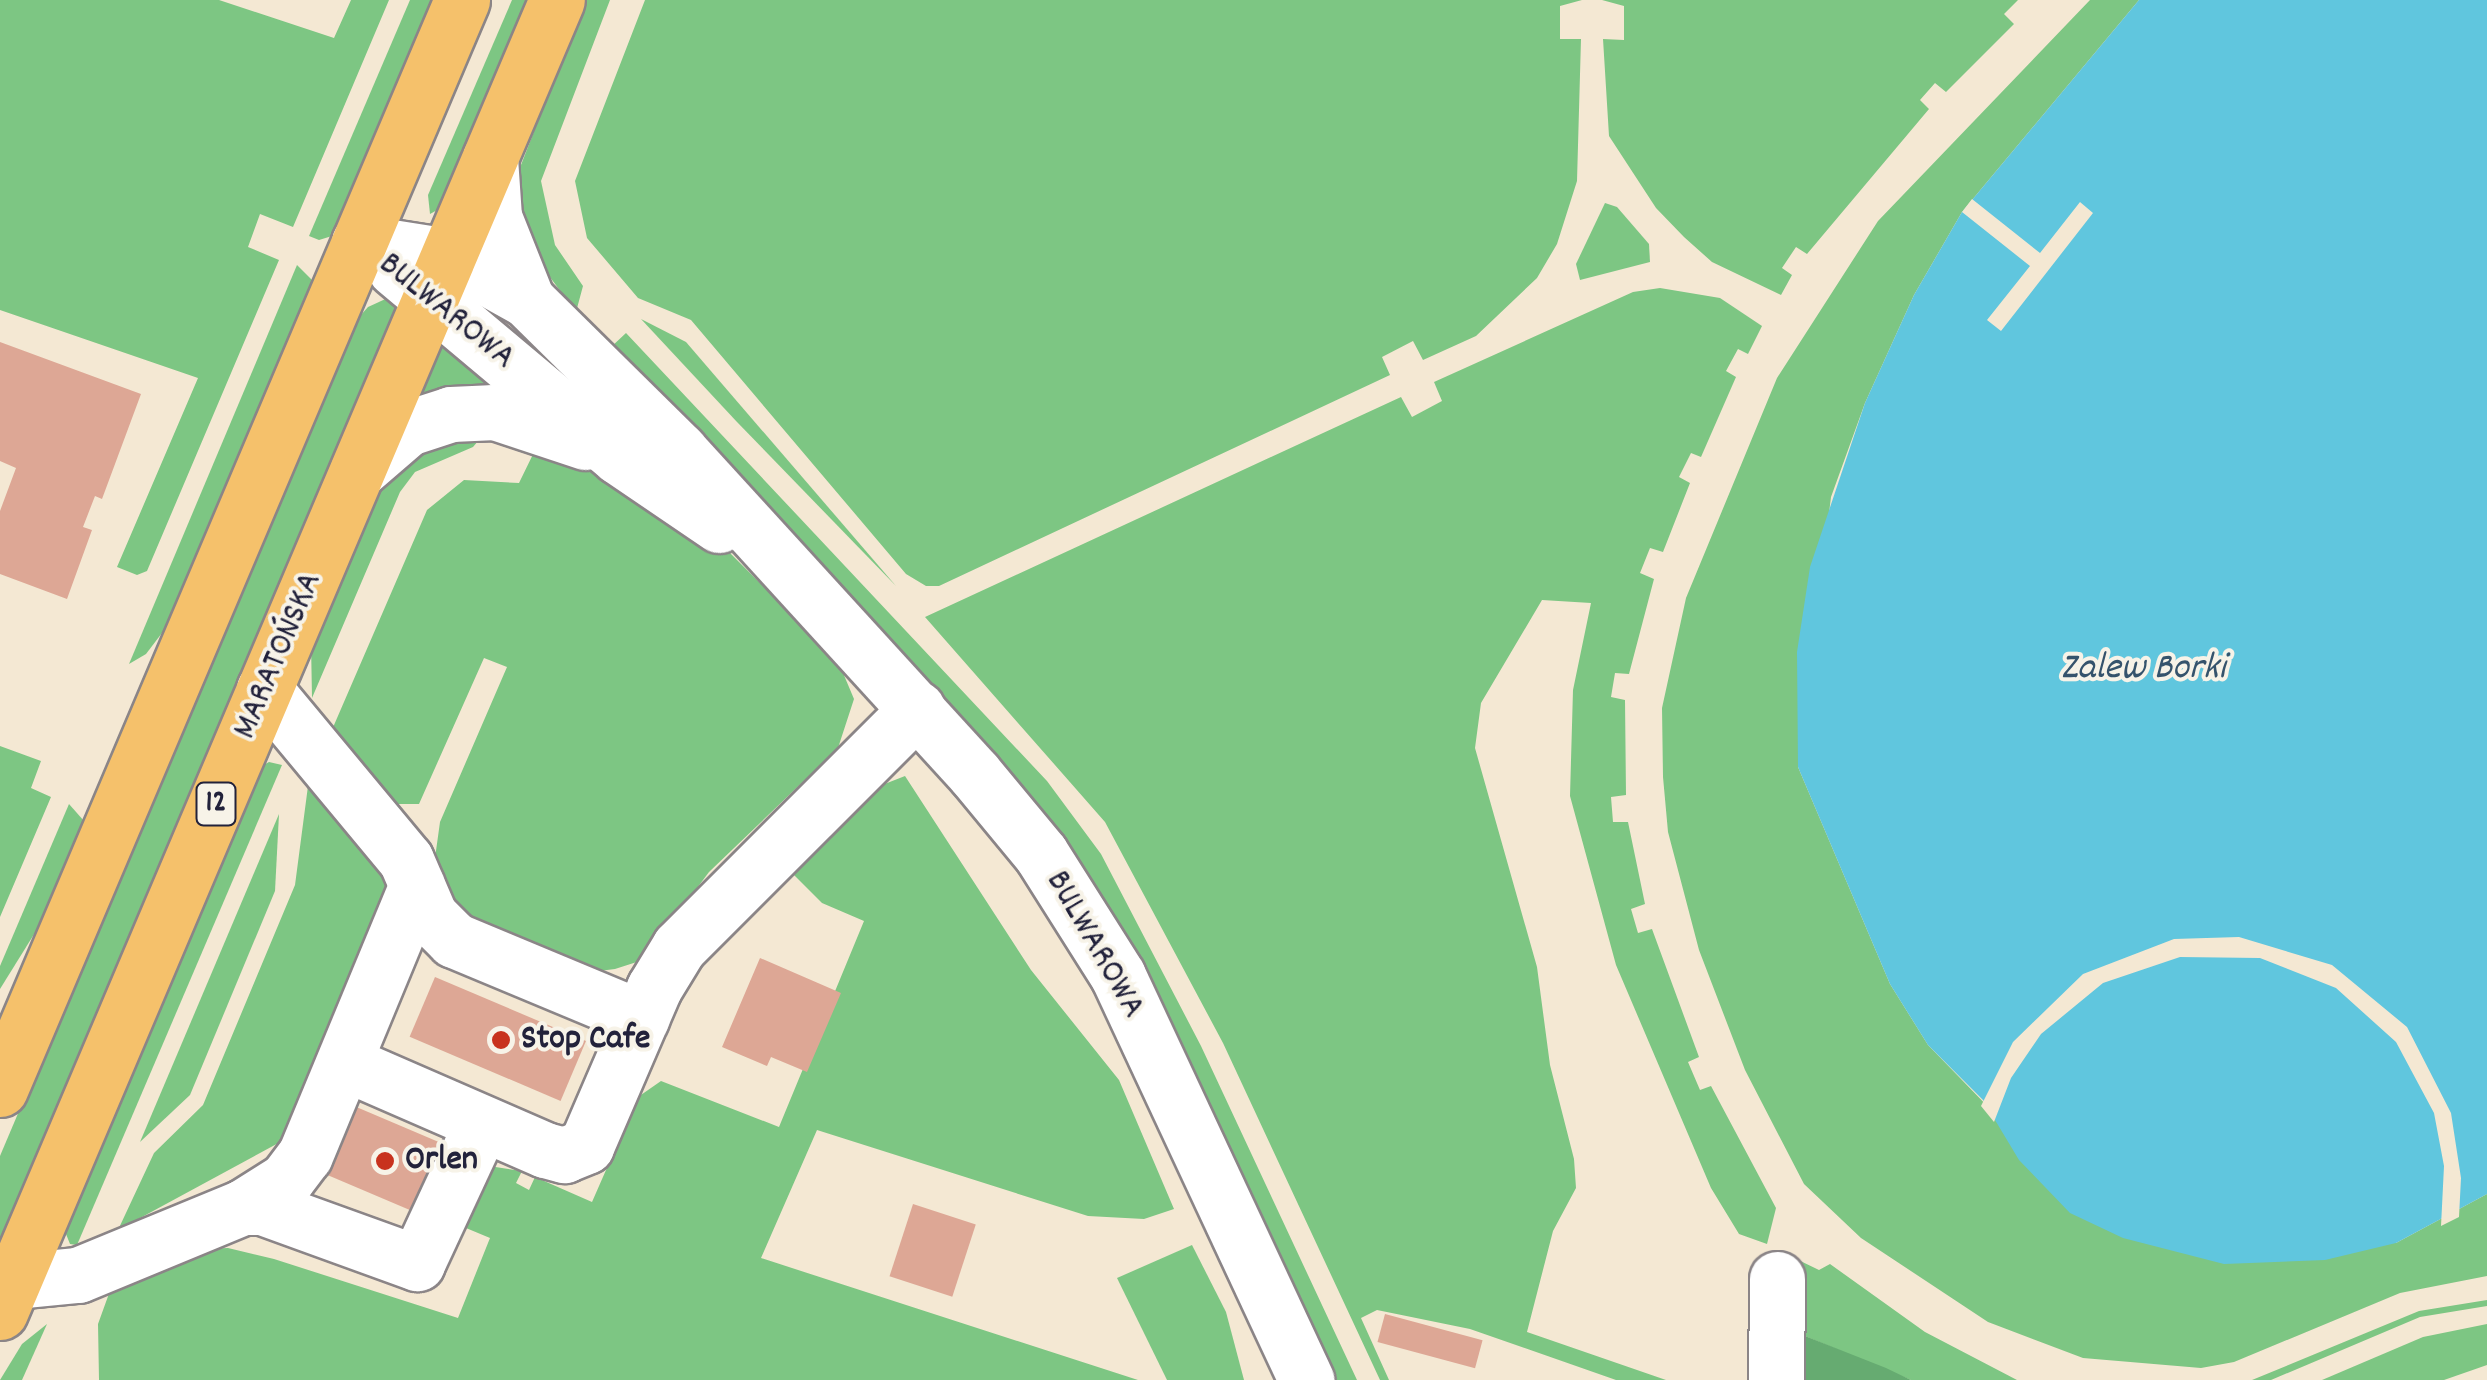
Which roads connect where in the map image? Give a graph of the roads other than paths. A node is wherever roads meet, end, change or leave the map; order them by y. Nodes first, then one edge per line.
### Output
1 (462, 0) edge
2 (556, 0) edge
3 (490, 158) junction
4 (359, 242) junction
5 (440, 276) junction
6 (527, 300) junction
7 (619, 457) junction
8 (357, 472) junction
9 (788, 572) junction
10 (264, 688) junction
11 (917, 709) junction
12 (417, 885) junction
13 (641, 1018) junction
14 (346, 1063) junction
15 (0, 1089) edge
16 (482, 1123) junction
17 (243, 1207) junction
18 (1777, 1279) dead end
19 (7, 1296) edge
20 (1306, 1380) edge
21 (1776, 1380) edge

1 - 4 main road
2 - 3 main road, MARATOŃSKA / 12
3 - 5 main road, MARATOŃSKA / 12
3 - 6 street
4 - 5 street, BULWAROWA
4 - 15 main road
5 - 6 street, BULWAROWA
5 - 7 street, BULWAROWA
5 - 8 main road, MARATOŃSKA / 12
6 - 9 street, BULWAROWA
7 - 8 street
7 - 9 street, BULWAROWA
8 - 10 main road, MARATOŃSKA / 12
9 - 11 street, BULWAROWA
10 - 12 street
10 - 19 main road, MARATOŃSKA / 12
11 - 13 street
11 - 20 street, BULWAROWA
12 - 13 street
12 - 14 street
13 - 16 street
14 - 16 street
14 - 17 street
16 - 17 street
17 - 19 street
18 - 21 street

